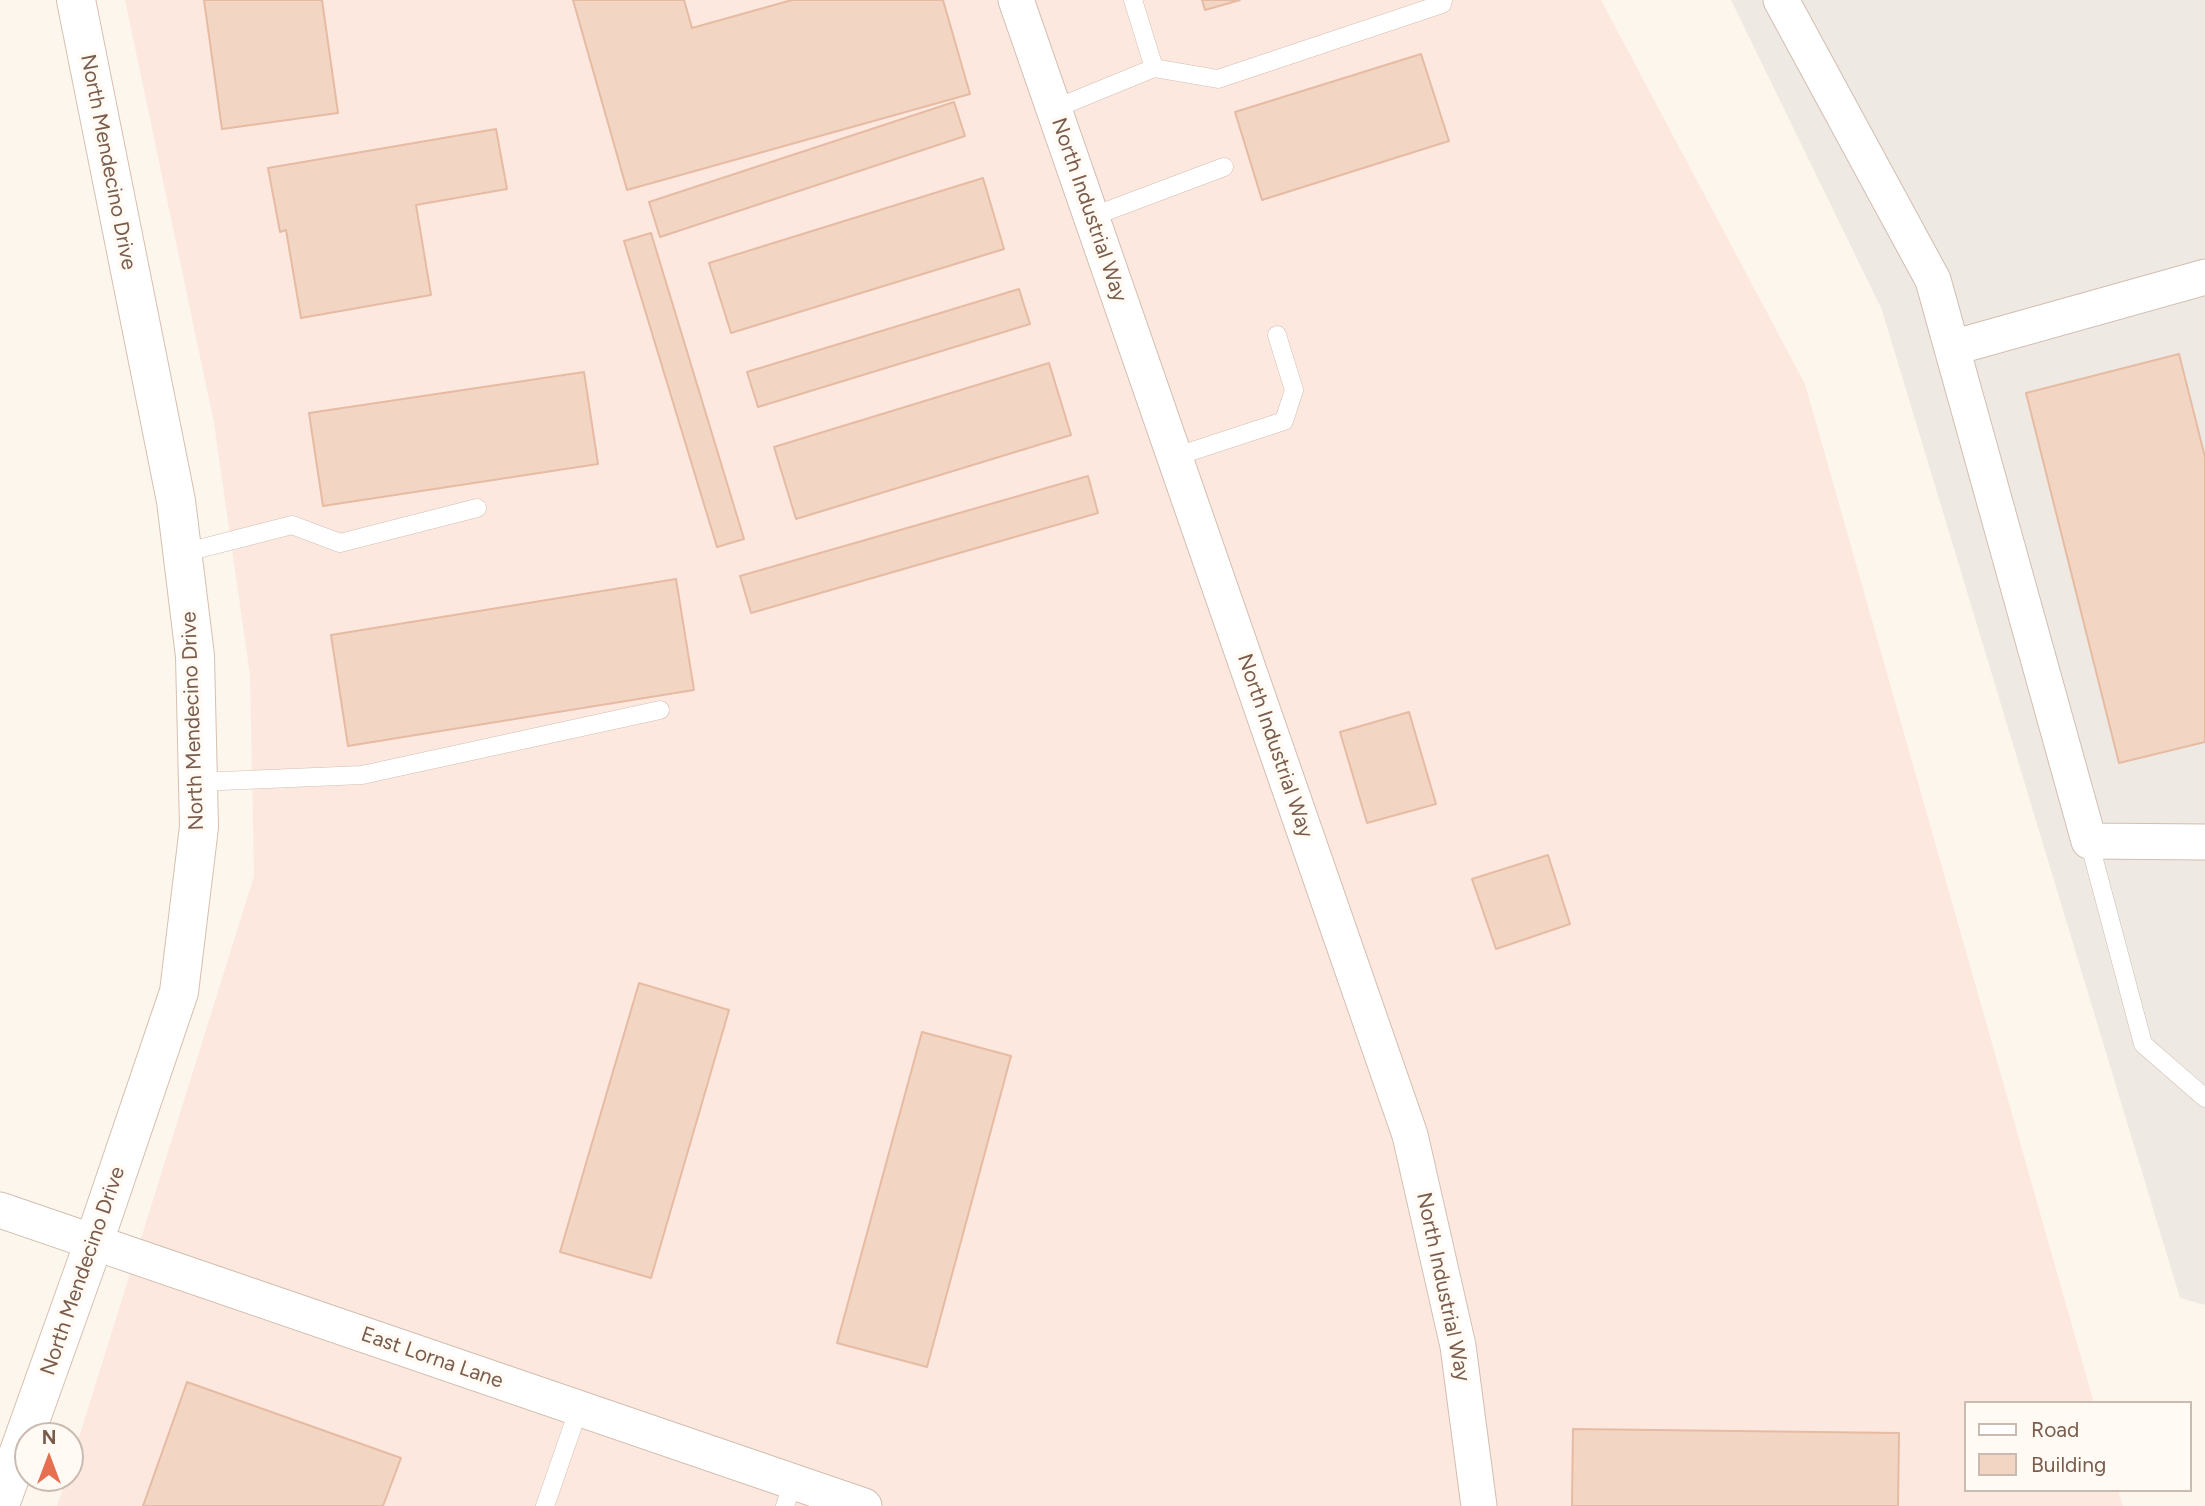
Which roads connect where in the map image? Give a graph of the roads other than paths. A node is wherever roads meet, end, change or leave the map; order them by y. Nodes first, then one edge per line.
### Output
1 (76, 0) edge
2 (1016, 0) edge
3 (1133, 0) edge
4 (1443, 0) edge
5 (1781, 0) edge
6 (1154, 68) junction
7 (1054, 108) junction
8 (1224, 167) dead end
9 (1091, 217) junction
10 (2205, 277) edge
11 (1277, 335) dead end
12 (1952, 348) junction
13 (1174, 457) junction
14 (477, 508) dead end
15 (183, 553) junction
16 (660, 710) dead end
17 (198, 782) junction
18 (2089, 841) junction
19 (2205, 842) edge
20 (2205, 1098) edge
21 (0, 1210) edge
22 (94, 1242) junction
23 (579, 1408) junction
24 (789, 1494) edge
25 (0, 1505) edge
26 (545, 1506) edge
27 (864, 1506) edge
28 (1479, 1506) edge

1 - 15 street, North Mendecino Drive
2 - 7 street, North Industrial Way
3 - 6 lane
4 - 6 lane
5 - 12 street
6 - 7 lane
7 - 9 street, North Industrial Way
8 - 9 lane
9 - 13 street, North Industrial Way
10 - 12 street
11 - 13 lane
12 - 18 street
13 - 28 street, North Industrial Way
14 - 15 lane
15 - 17 street, North Mendecino Drive
16 - 17 lane
17 - 22 street, North Mendecino Drive
18 - 19 street
18 - 20 lane
21 - 22 street, East Lorna Lane
22 - 23 street, East Lorna Lane
22 - 25 street, North Mendecino Drive
23 - 24 street, East Lorna Lane
23 - 26 lane
24 - 27 street, East Lorna Lane

